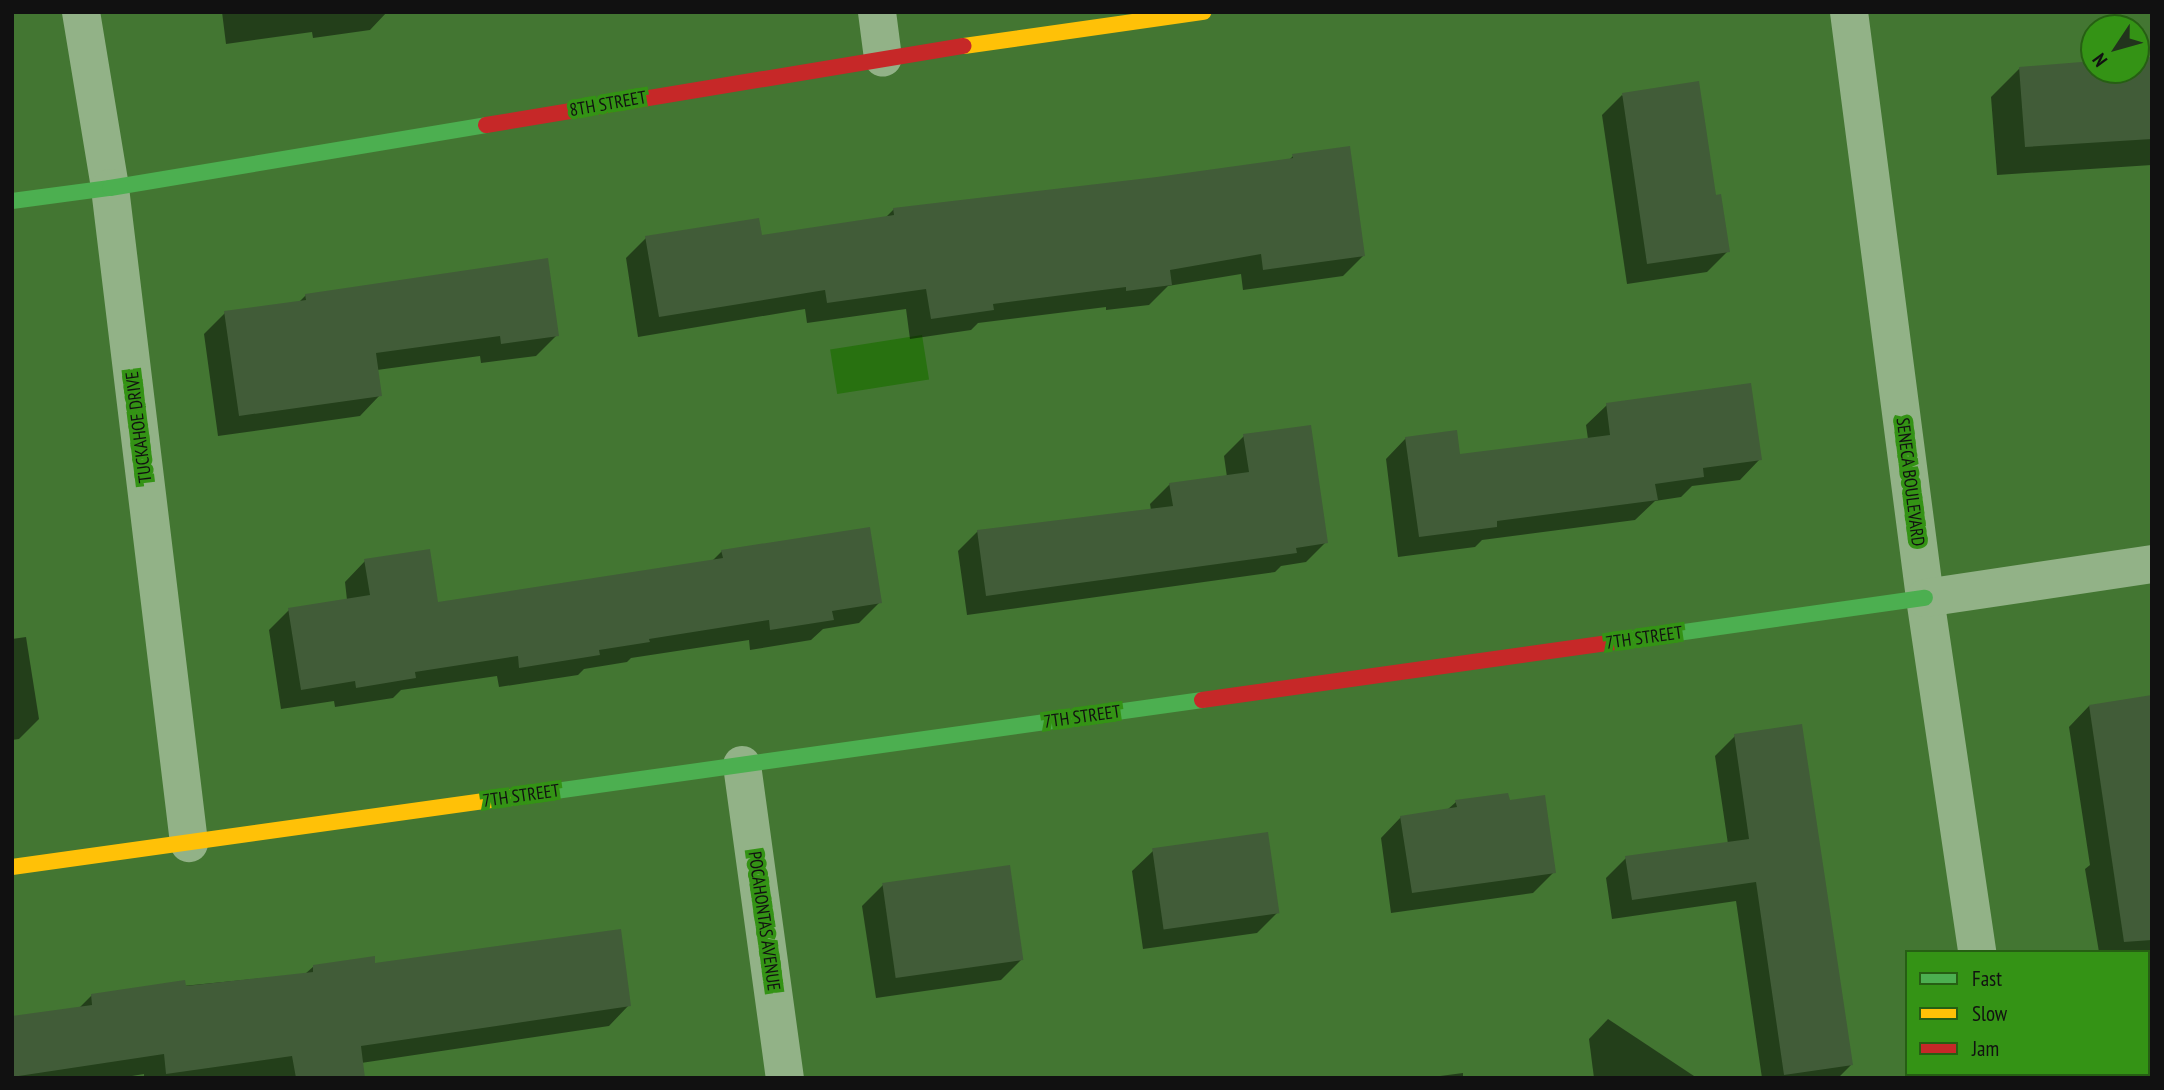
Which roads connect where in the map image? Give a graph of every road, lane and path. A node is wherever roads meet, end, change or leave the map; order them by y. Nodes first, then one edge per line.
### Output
1 (81, 12) edge
2 (877, 12) edge
3 (1204, 12) edge
4 (1849, 12) edge
5 (883, 58) junction
6 (110, 188) junction
7 (12, 201) edge
8 (2152, 564) edge
9 (1925, 598) junction
10 (743, 765) junction
11 (189, 843) junction
12 (12, 867) edge
13 (1976, 950) edge
14 (785, 1078) edge

1 - 6 street, TUCKAHOE DRIVE
2 - 5 street
3 - 5 street, 8TH STREET
4 - 9 street, SENECA BOULEVARD
5 - 6 street, 8TH STREET
6 - 7 street, 8TH STREET
6 - 11 street, TUCKAHOE DRIVE
8 - 9 street, 7TH STREET
9 - 10 street, 7TH STREET
9 - 13 street, SENECA BOULEVARD
10 - 11 street, 7TH STREET
10 - 14 street, POCAHONTAS AVENUE
11 - 12 street, 7TH STREET

